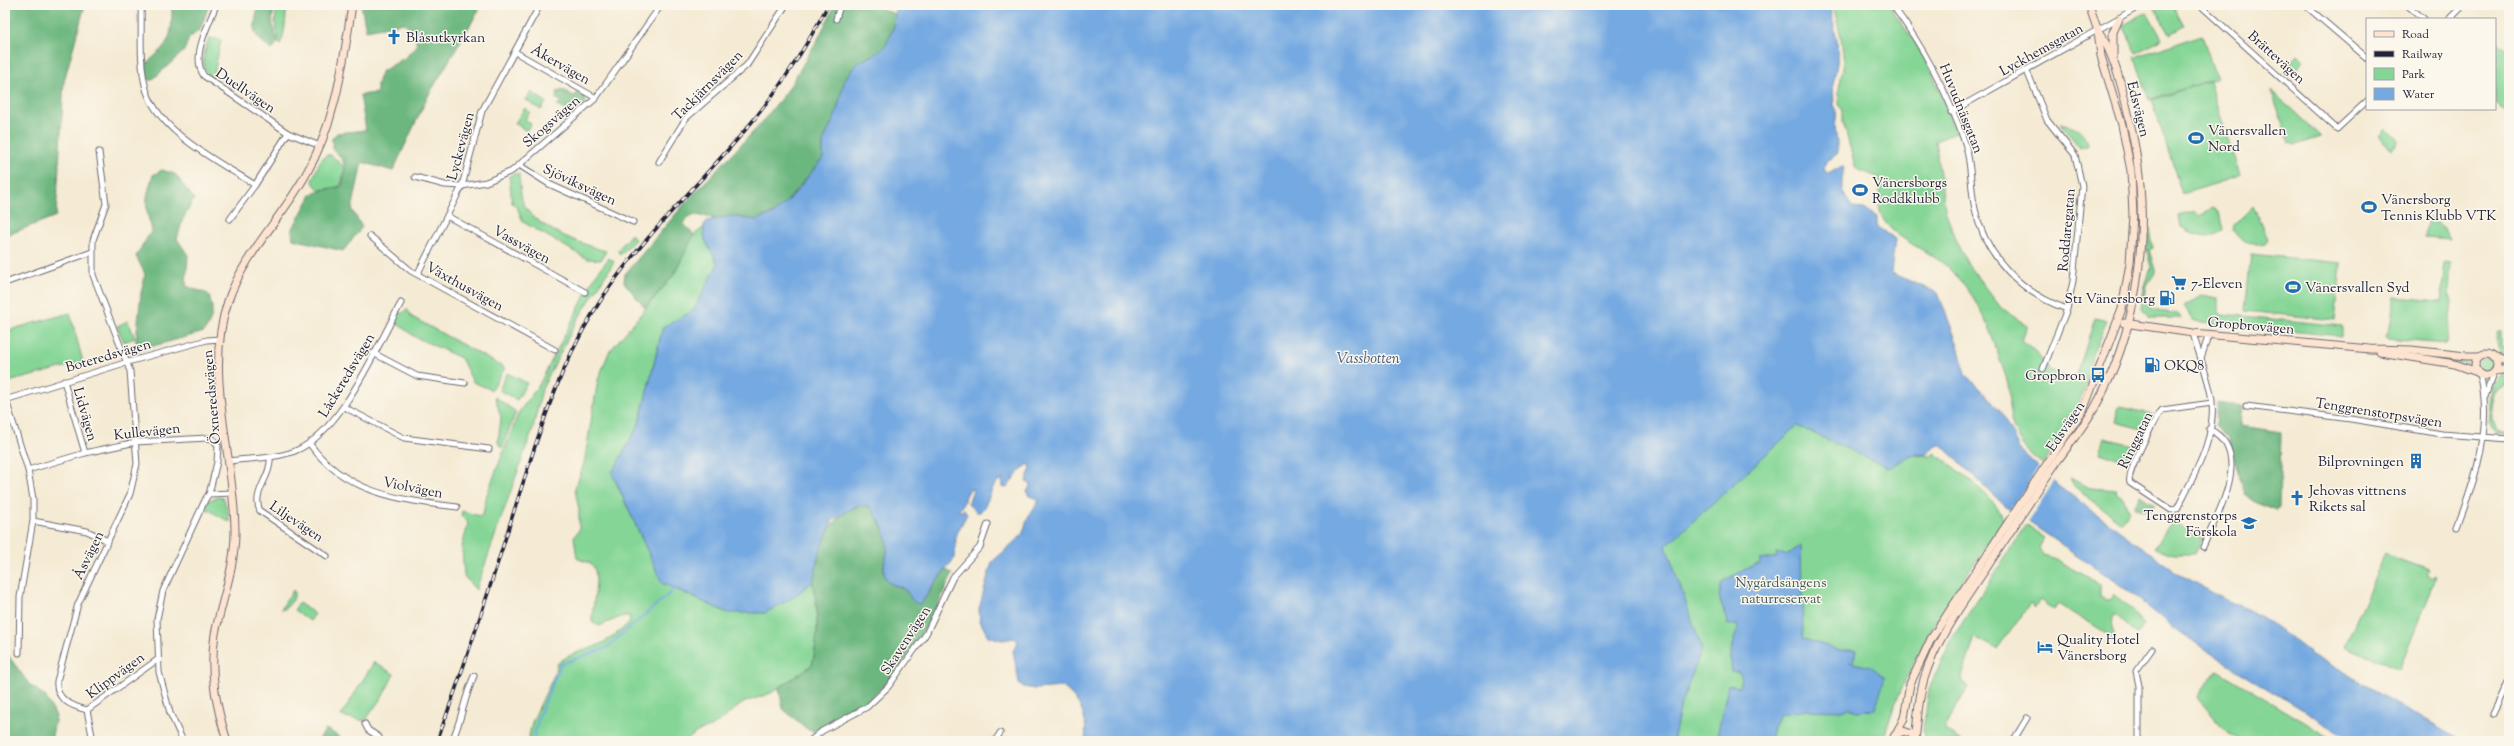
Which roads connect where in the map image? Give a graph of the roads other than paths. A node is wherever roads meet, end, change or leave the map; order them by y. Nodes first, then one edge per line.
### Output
1 (142, 5) edge
2 (216, 5) edge
3 (352, 5) edge
4 (540, 5) edge
5 (661, 5) edge
6 (786, 5) edge
7 (840, 5) edge
8 (2089, 5) edge
9 (2142, 5) edge
10 (2200, 5) edge
11 (2305, 5) edge
12 (2407, 5) edge
13 (2463, 5) edge
14 (1895, 6) edge
15 (2423, 18) edge
16 (2450, 18) edge
17 (836, 19) dead end
18 (2119, 19) junction
19 (2098, 31) junction
20 (515, 52) junction
21 (2366, 57) edge
22 (2115, 70) junction
23 (2027, 71) junction
24 (596, 98) junction
25 (2366, 102) edge
26 (1952, 112) junction
27 (288, 133) junction
28 (320, 146) junction
29 (99, 152) dead end
30 (659, 162) dead end
31 (519, 165) junction
32 (415, 177) dead end
33 (255, 185) junction
34 (462, 186) junction
35 (447, 216) junction
36 (230, 219) dead end
37 (633, 222) dead end
38 (370, 236) dead end
39 (92, 252) junction
40 (418, 273) junction
41 (5, 283) edge
42 (585, 292) dead end
43 (401, 303) dead end
44 (2067, 309) junction
45 (2118, 322) junction
46 (2129, 323) junction
47 (2193, 333) junction
48 (2209, 334) junction
49 (220, 339) junction
50 (2370, 349) junction
51 (555, 350) dead end
52 (373, 353) junction
53 (2479, 356) junction
54 (2201, 358) junction
55 (2496, 358) junction
56 (128, 362) junction
57 (2509, 362) edge
58 (2043, 369) dead end
59 (2509, 369) edge
60 (2494, 372) junction
61 (2478, 373) junction
62 (64, 381) junction
63 (466, 383) dead end
64 (2485, 398) junction
65 (5, 400) edge
66 (2212, 403) junction
67 (344, 406) junction
68 (2246, 406) dead end
69 (2209, 429) junction
70 (2482, 439) junction
71 (2509, 439) edge
72 (136, 442) junction
73 (310, 443) junction
74 (489, 448) dead end
75 (85, 453) junction
76 (270, 458) junction
77 (2055, 458) junction
78 (229, 461) junction
79 (28, 470) junction
80 (233, 492) junction
81 (209, 494) junction
82 (458, 507) dead end
83 (33, 521) junction
84 (988, 524) dead end
85 (2010, 525) junction
86 (2457, 527) dead end
87 (108, 541) junction
88 (2203, 547) dead end
89 (327, 556) dead end
90 (2152, 649) dead end
91 (19, 653) dead end
92 (157, 660) junction
93 (474, 676) dead end
94 (2509, 680) edge
95 (87, 710) junction
96 (2493, 714) dead end
97 (2027, 718) dead end
98 (365, 724) dead end
99 (1000, 733) dead end
100 (1897, 733) junction
101 (93, 741) edge
102 (183, 741) edge
103 (227, 741) edge
104 (380, 741) edge
105 (452, 741) edge
106 (810, 741) edge
107 (995, 741) edge
108 (1892, 741) edge
109 (1915, 741) edge
110 (2013, 741) edge
111 (2139, 741) edge

1 - 33 street
2 - 27 street, Duellvägen
3 - 28 main road, Öxneredsvägen
4 - 20 street, Lyckevägen
5 - 24 street, Skogsvägen
6 - 30 street, Tackjärnsvägen
7 - 17 street
8 - 19 main road, Edsvägen
9 - 18 street, Lyckhemsgatan
10 - 25 street, Brättevägen
11 - 21 street
12 - 15 street
13 - 16 street
14 - 26 street, Huvudnäsgatan
18 - 19 street, Lyckhemsgatan
18 - 22 main road
19 - 22 main road, Edsvägen
19 - 23 street, Lyckhemsgatan
19 - 45 main road, Edsvägen
20 - 24 street, Åkervägen
20 - 34 street, Lyckevägen
22 - 46 main road, Edsvägen
23 - 26 street, Lyckhemsgatan
23 - 44 street, Roddaregatan
24 - 31 street, Skogsvägen
26 - 44 street, Huvudnäsgatan
27 - 28 street, Duellvägen
27 - 33 street
28 - 49 main road, Öxneredsvägen
29 - 39 street, Åsvägen
31 - 34 street, Skogsvägen
31 - 37 street, Sjöviksvägen
32 - 34 street, Skogsvägen
33 - 36 street
34 - 35 street, Lyckevägen
35 - 40 street, Lyckevägen
35 - 42 street, Vassvägen
38 - 40 street, Växthusvägen
39 - 41 street
39 - 56 street, Åsvägen
40 - 51 street, Växthusvägen
43 - 52 street, Låckeredsvägen
44 - 58 street, Roddaregatan
45 - 46 main road
45 - 77 main road, Edsvägen
46 - 47 main road, Gropbrovägen
46 - 77 main road, Edsvägen
47 - 48 main road, Gropbrovägen
47 - 54 street, Ringgatan
48 - 50 main road, Gropbrovägen
48 - 54 street
49 - 56 street, Boteredsvägen
49 - 78 main road, Öxneredsvägen
50 - 53 main road, Gropbrovägen
50 - 61 main road, Gropbrovägen
52 - 63 street
52 - 67 street, Låckeredsvägen
53 - 55 main road
53 - 61 main road
54 - 66 street, Ringgatan
55 - 57 main road
55 - 60 main road
56 - 62 street, Boteredsvägen
56 - 72 street, Åsvägen
59 - 60 main road
60 - 61 main road
60 - 64 street
61 - 64 street
62 - 65 street, Boteredsvägen
62 - 75 street, Lidvägen
64 - 70 street
65 - 79 street
66 - 69 street, Ringgatan
66 - 69 street, Ringgatan
67 - 73 street, Låckeredsvägen
67 - 74 street
68 - 70 street, Tenggrenstorpsvägen
69 - 88 street
70 - 71 street, Tenggrenstorpsvägen
70 - 86 street
72 - 75 street, Kullevägen
72 - 81 street, Kullevägen
72 - 87 street, Åsvägen
73 - 76 street, Låckeredsvägen
73 - 82 street, Violvägen
75 - 79 street, Kullevägen
76 - 78 street, Låckeredsvägen
76 - 89 street, Liljevägen
77 - 85 main road, Edsvägen
78 - 80 main road, Öxneredsvägen
79 - 83 street
80 - 81 street
80 - 103 main road, Öxneredsvägen
81 - 92 street
83 - 87 street
83 - 91 street
84 - 106 street, Skavenvägen
85 - 100 main road, Edsvägen
85 - 109 main road, Edsvägen
87 - 95 street, Åsvägen
90 - 111 street
92 - 95 street, Klippvägen
92 - 102 street
93 - 105 street
94 - 96 street
95 - 101 street
97 - 110 street
98 - 104 street
99 - 107 street
100 - 108 main road, Edsvägen
100 - 109 main road, Edsvägen

